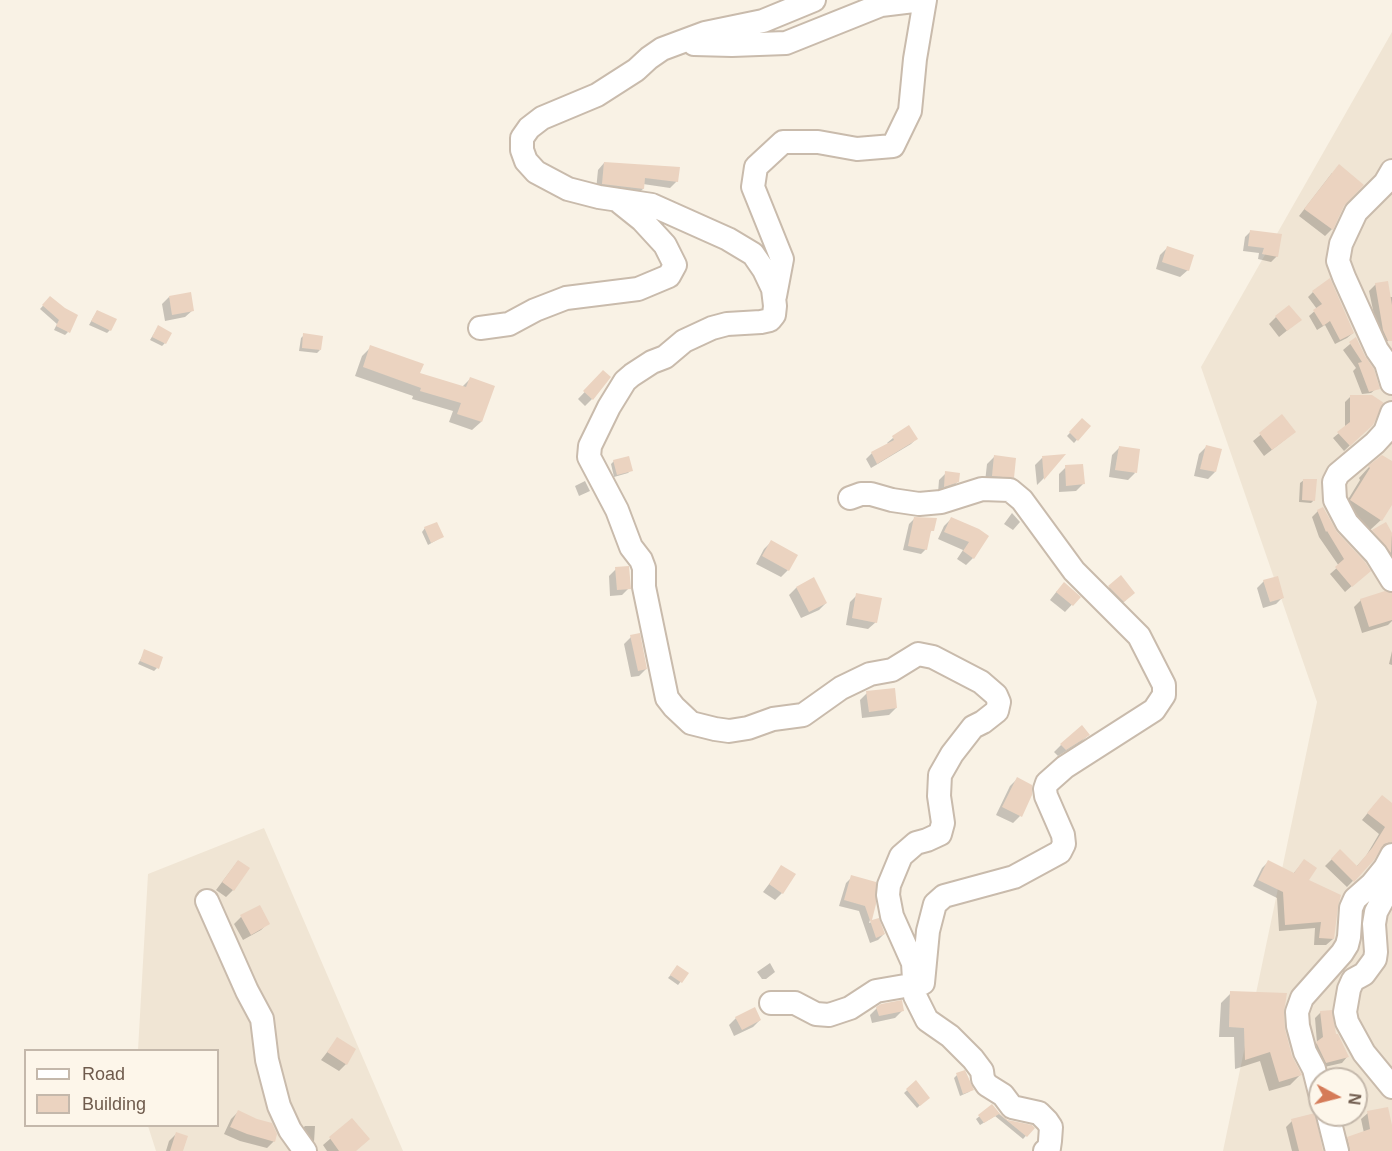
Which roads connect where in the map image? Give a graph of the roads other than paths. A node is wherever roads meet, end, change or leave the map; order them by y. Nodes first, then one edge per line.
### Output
1 (814, 0) edge
2 (924, 0) edge
3 (674, 44) junction
4 (1392, 171) edge
5 (617, 200) junction
6 (775, 297) junction
7 (480, 328) dead end
8 (1392, 382) edge
9 (1392, 413) edge
10 (850, 498) dead end
11 (1392, 580) edge
12 (1392, 855) edge
13 (1392, 882) edge
14 (207, 901) dead end
15 (913, 987) junction
16 (771, 1003) dead end
17 (924, 1014) junction
18 (1313, 1067) edge
19 (1392, 1087) edge
20 (1331, 1127) edge
21 (305, 1151) edge
22 (1045, 1151) edge
23 (1337, 1151) edge

1 - 3 street
2 - 3 street
2 - 6 street
3 - 5 street
4 - 8 street
5 - 6 street
5 - 7 street
6 - 15 street
9 - 11 street
10 - 17 street
12 - 18 street
13 - 19 street
14 - 21 street
15 - 16 street
15 - 17 street
17 - 22 street
20 - 23 street

